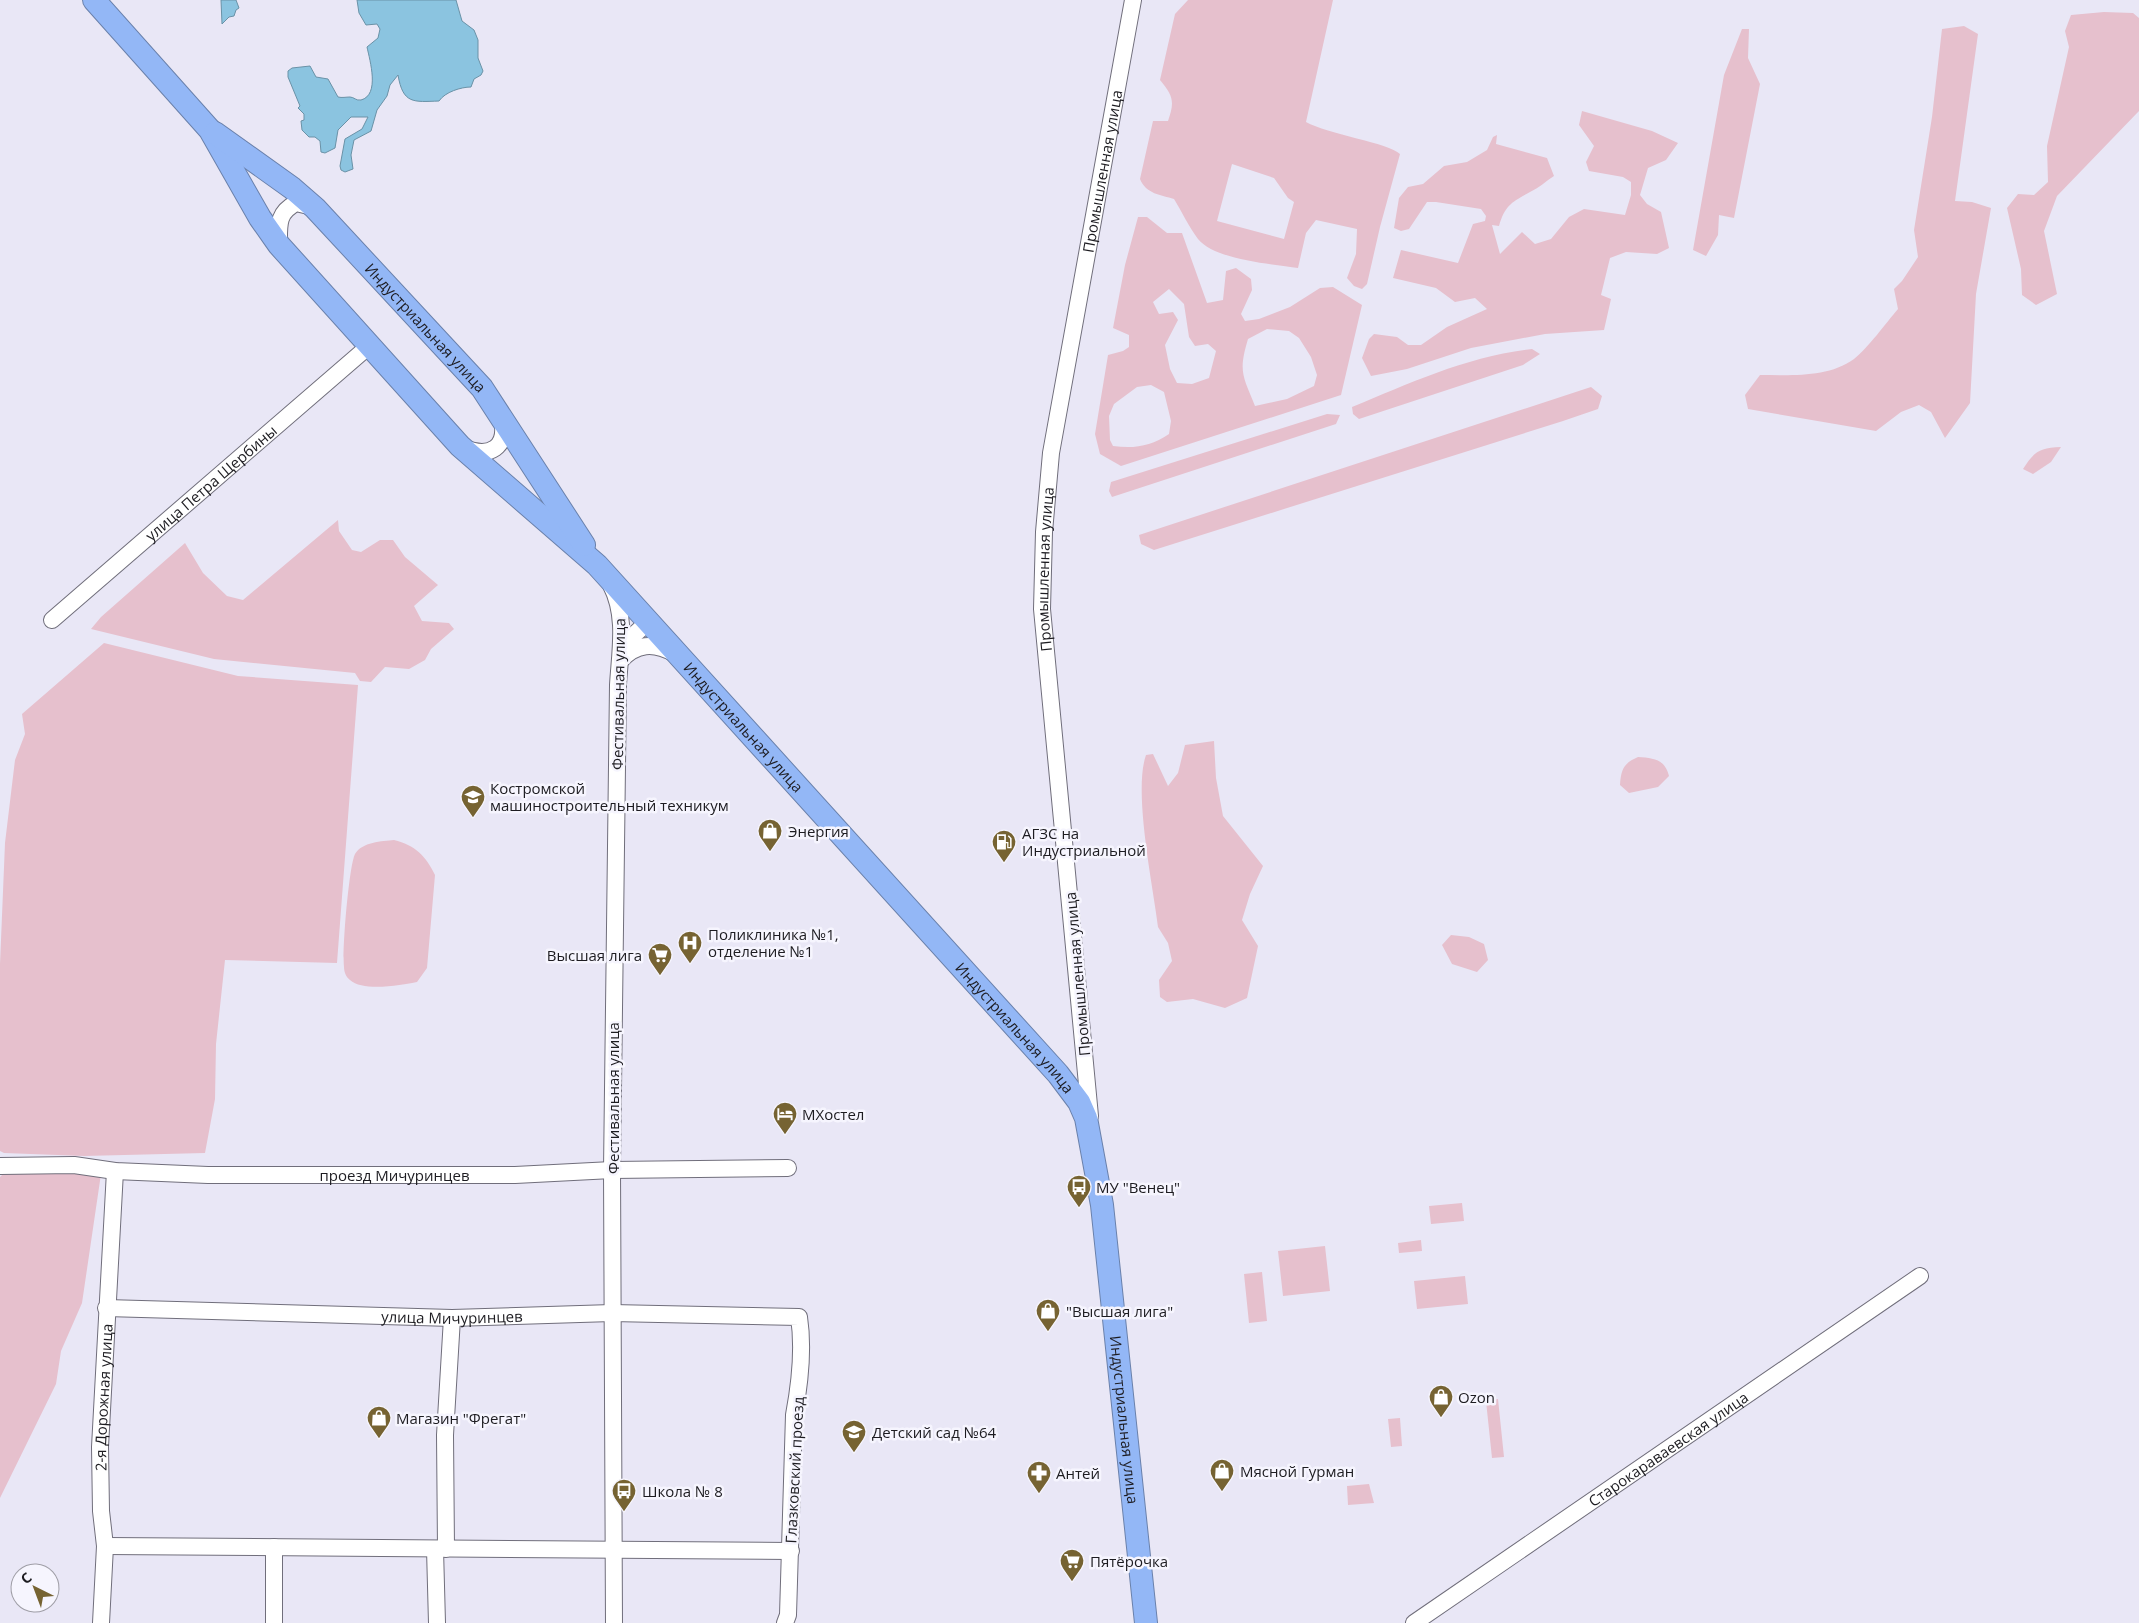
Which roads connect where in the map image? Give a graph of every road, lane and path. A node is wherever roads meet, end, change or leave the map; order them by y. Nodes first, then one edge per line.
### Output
1 (94, 0) edge
2 (1133, 0) edge
3 (210, 130) junction
4 (315, 208) junction
5 (279, 245) junction
6 (369, 346) junction
7 (502, 416) junction
8 (460, 446) junction
9 (602, 570) junction
10 (52, 620) dead end
11 (648, 622) junction
12 (679, 656) junction
13 (620, 661) junction
14 (1092, 1146) junction
15 (0, 1166) edge
16 (788, 1168) dead end
17 (612, 1170) junction
18 (115, 1171) junction
19 (1920, 1276) dead end
20 (106, 1308) junction
21 (612, 1313) junction
22 (799, 1317) joint
23 (452, 1318) junction
24 (105, 1546) junction
25 (274, 1548) junction
26 (441, 1549) junction
27 (615, 1551) junction
28 (790, 1551) junction
29 (101, 1623) edge
30 (274, 1623) edge
31 (437, 1623) edge
32 (614, 1623) edge
33 (785, 1623) edge
34 (1146, 1623) edge
35 (1414, 1623) edge

1 - 3 highway, Индустриальная улица
2 - 14 street, Промышленная улица
3 - 4 highway, Индустриальная улица
3 - 5 highway, Индустриальная улица
4 - 5 street
4 - 7 highway, Индустриальная улица
5 - 6 highway, Индустриальная улица
6 - 8 highway, Индустриальная улица
6 - 10 street, улица Петра Щербины
7 - 8 street
7 - 9 highway, Индустриальная улица
8 - 9 highway, Индустриальная улица
9 - 11 highway, Индустриальная улица
9 - 13 street, Фестивальная улица
11 - 12 highway, Индустриальная улица
11 - 13 street
12 - 13 street
12 - 14 highway, Индустриальная улица
13 - 17 street, Фестивальная улица
14 - 34 highway, Индустриальная улица
15 - 18 street, проезд Мичуринцев
16 - 17 street, проезд Мичуринцев
17 - 18 street, проезд Мичуринцев
17 - 21 street, Фестивальная улица
18 - 20 street, 2-я Дорожная улица
19 - 35 street, Старокараваевская улица
20 - 23 street, улица Мичуринцев
20 - 24 street, 2-я Дорожная улица
21 - 22 street, улица Мичуринцев
21 - 23 street, улица Мичуринцев
21 - 27 street, Фестивальная улица
22 - 28 street, Глазковский проезд
23 - 26 street
24 - 25 street
24 - 29 street, 2-я Дорожная улица
25 - 26 street
25 - 30 street
26 - 27 street
26 - 31 street
27 - 28 street
27 - 32 street, Фестивальная улица
28 - 33 street, Глазковский проезд

